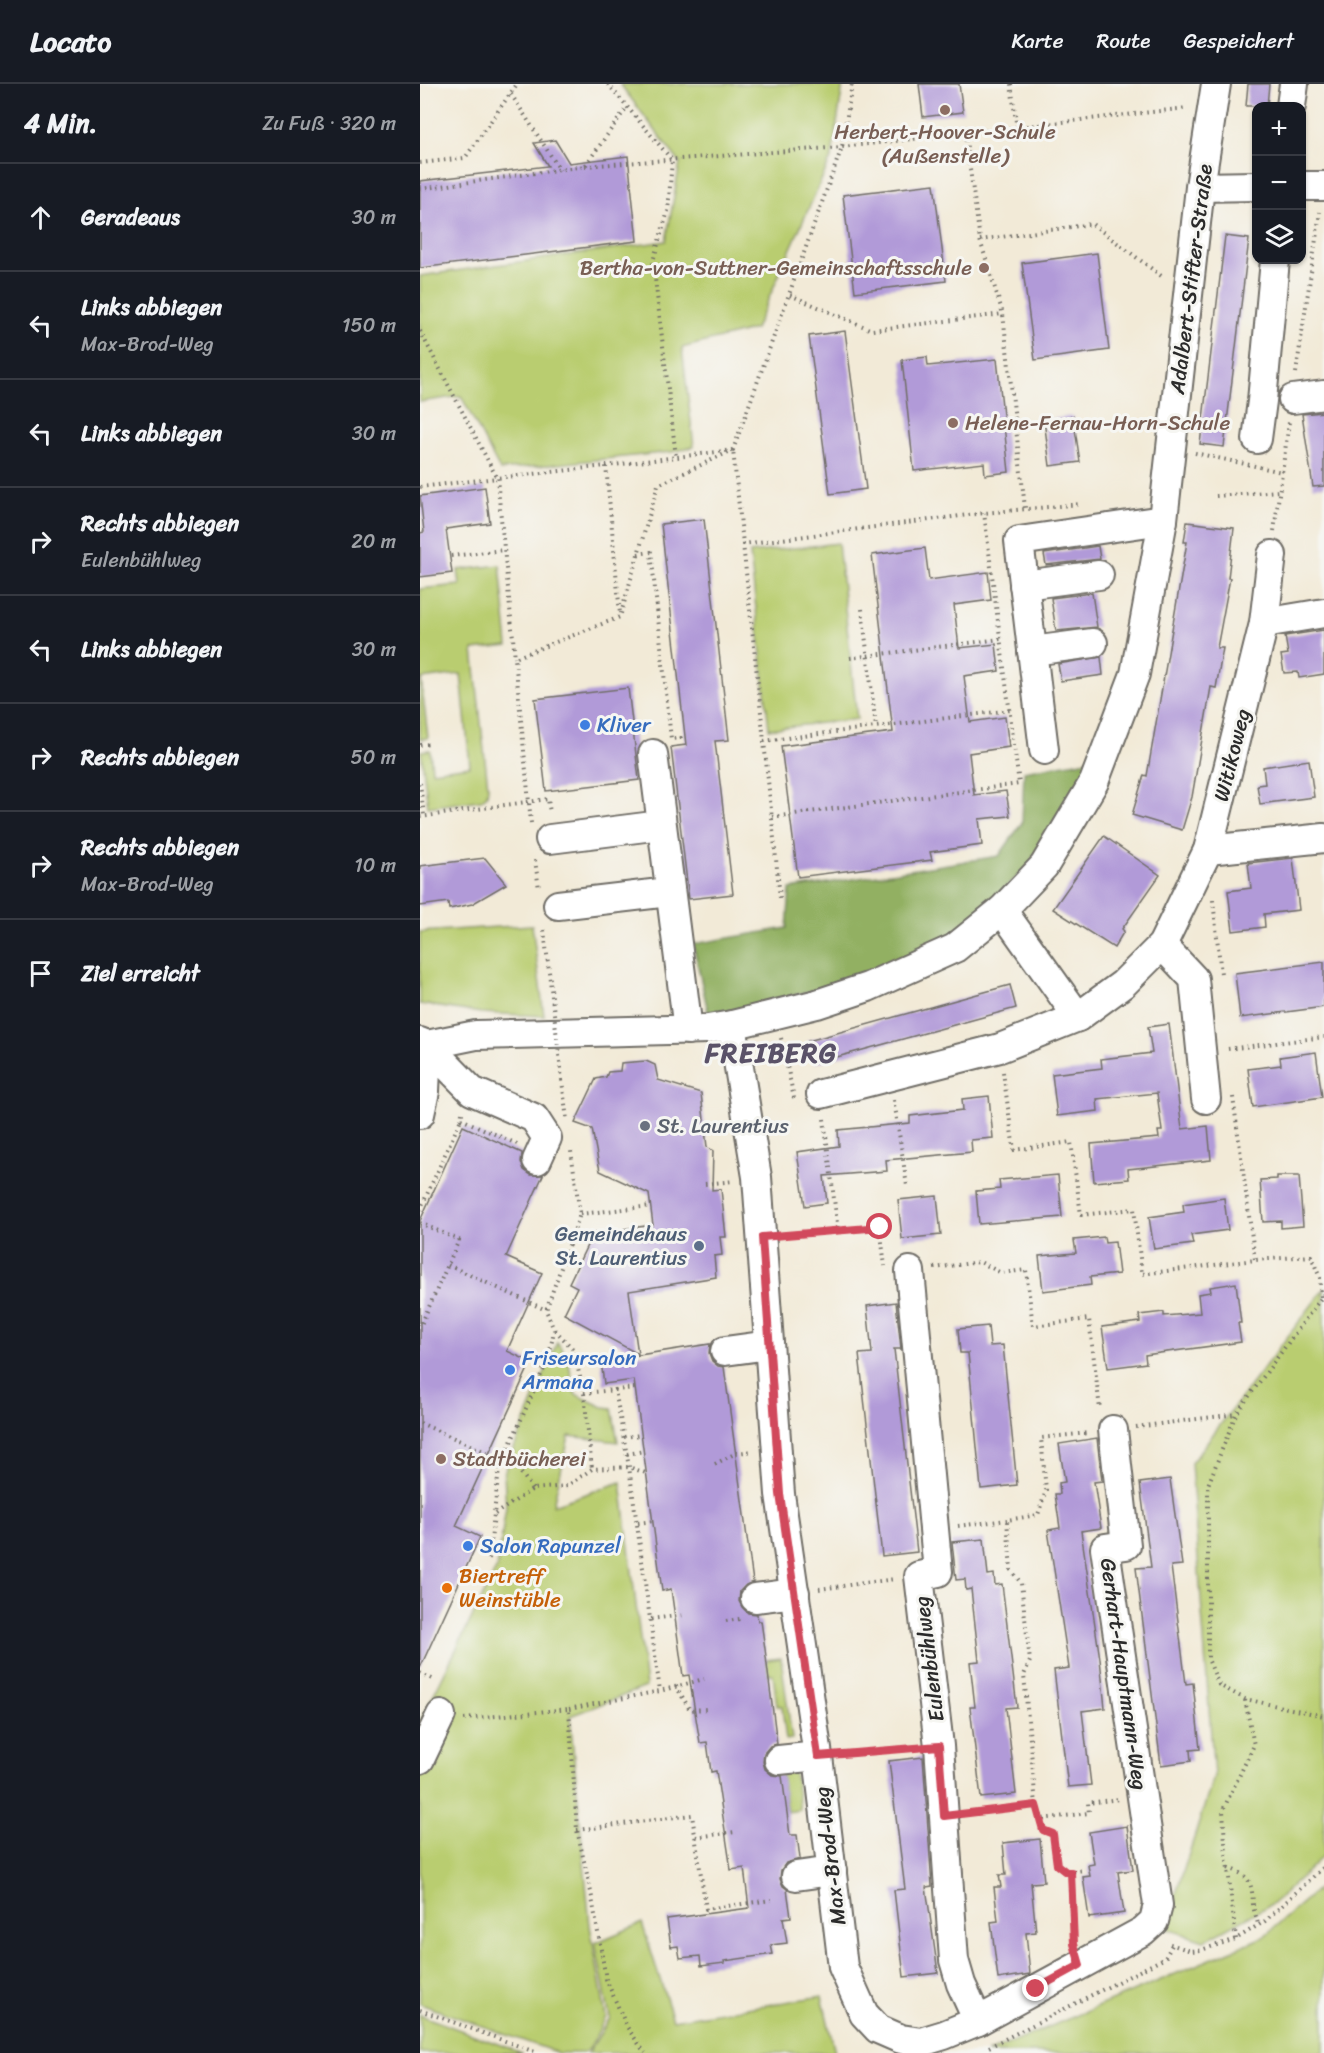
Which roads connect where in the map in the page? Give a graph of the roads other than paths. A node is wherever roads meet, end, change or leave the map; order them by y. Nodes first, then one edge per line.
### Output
1 (1293, 84) edge
2 (1215, 95) edge
3 (1291, 102) edge
4 (1252, 186) edge
5 (1306, 186) edge
6 (1324, 186) edge
7 (1200, 187) junction
8 (1275, 264) edge
9 (1324, 395) edge
10 (1293, 399) road end
11 (1257, 439) dead end
12 (1163, 520) junction
13 (1272, 555) road end
14 (1099, 575) dead end
15 (1024, 585) junction
16 (1324, 613) edge
17 (1264, 622) junction
18 (1093, 643) dead end
19 (1032, 651) junction
20 (1044, 750) dead end
21 (652, 754) dead end
22 (661, 825) junction
23 (538, 837) road end
24 (1324, 838) edge
25 (1208, 850) junction
26 (669, 892) junction
27 (546, 906) road end
28 (1002, 910) junction
29 (1162, 945) junction
30 (1078, 1017) junction
31 (732, 1025) junction
32 (688, 1030) junction
33 (424, 1044) edge
34 (820, 1094) road end
35 (1206, 1099) dead end
36 (420, 1114) edge
37 (537, 1160) dead end
38 (910, 1271) road end
39 (769, 1345) junction
40 (725, 1351) dead end
41 (1102, 1424) road end
42 (795, 1593) junction
43 (755, 1598) dead end
44 (441, 1715) road end
45 (818, 1756) junction
46 (420, 1759) edge
47 (779, 1760) dead end
48 (832, 1870) junction
49 (796, 1876) dead end
50 (1143, 1931) joint
51 (978, 2021) junction

1 - 3 street
2 - 7 street, Adalbert-Stifter-Straße
4 - 7 street
5 - 6 street
7 - 12 street, Adalbert-Stifter-Straße
8 - 11 street
9 - 10 street
12 - 15 street
12 - 28 street, Adalbert-Stifter-Straße
13 - 17 street, Witikoweg
14 - 15 street
15 - 19 street
16 - 17 street
17 - 25 street, Witikoweg
18 - 19 street
19 - 20 street
21 - 22 street
22 - 23 street
22 - 26 street
24 - 25 street
25 - 29 street, Witikoweg
26 - 27 street
26 - 32 street
28 - 30 street
28 - 31 street, Adalbert-Stifter-Straße
29 - 30 street, Witikoweg
29 - 35 street
30 - 34 street, Witikoweg
31 - 32 street, Adalbert-Stifter-Straße
31 - 39 street, Max-Brod-Weg
32 - 33 street, Adalbert-Stifter-Straße
33 - 36 street
33 - 37 street
38 - 51 street, Eulenbühlweg
39 - 40 street
39 - 42 street, Max-Brod-Weg
41 - 50 street, Gerhart-Hauptmann-Weg
42 - 43 street
42 - 45 street, Max-Brod-Weg
44 - 46 street
45 - 47 street
45 - 48 street, Max-Brod-Weg
48 - 49 street
48 - 51 street, Max-Brod-Weg
50 - 51 street, Max-Brod-Weg

